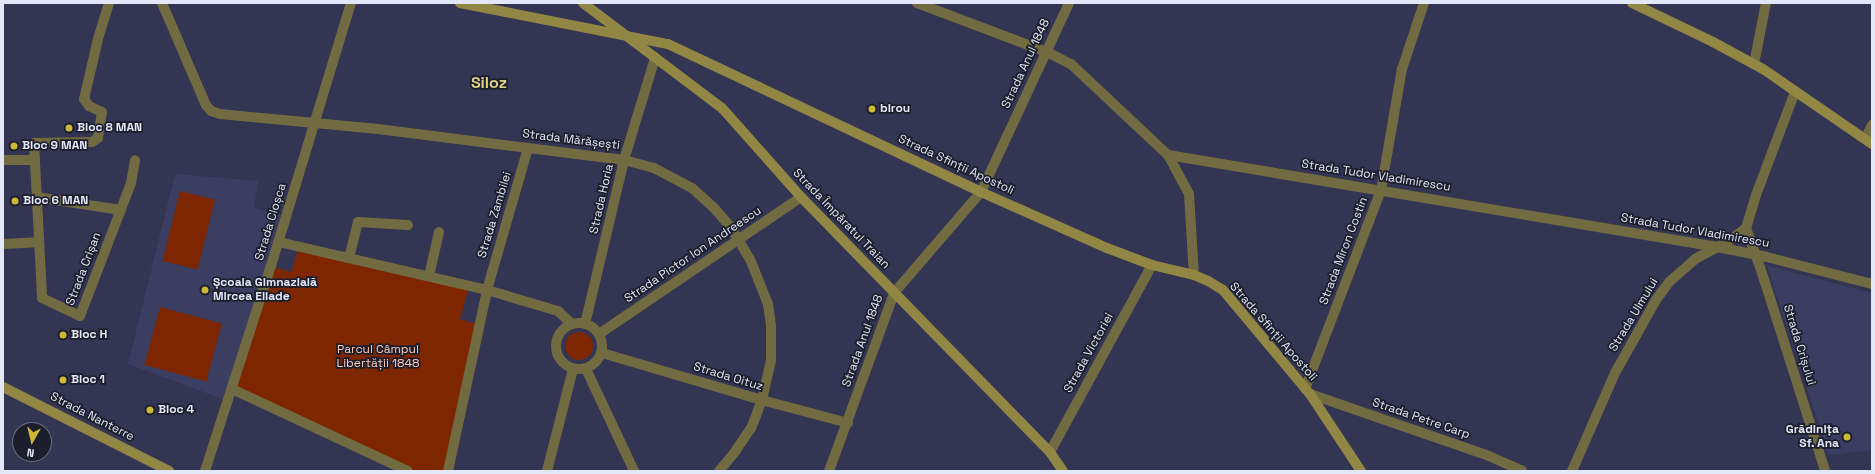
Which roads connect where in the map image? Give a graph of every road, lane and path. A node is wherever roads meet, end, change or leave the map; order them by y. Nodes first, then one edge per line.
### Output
1 (109, 3) edge
2 (162, 3) edge
3 (351, 3) edge
4 (460, 3) edge
5 (583, 3) edge
6 (917, 3) edge
7 (1069, 3) edge
8 (1424, 3) edge
9 (1632, 3) edge
10 (1766, 3) edge
11 (623, 35) junction
12 (1047, 52) junction
13 (655, 58) junction
14 (1754, 64) junction
15 (1795, 92) junction
16 (316, 122) junction
17 (1872, 125) edge
18 (1868, 141) edge
19 (528, 148) junction
20 (1168, 155) junction
21 (3, 160) edge
22 (35, 160) junction
23 (135, 160) dead end
24 (624, 160) junction
25 (1381, 190) junction
26 (982, 192) junction
27 (36, 197) junction
28 (801, 197) junction
29 (121, 210) junction
30 (408, 225) dead end
31 (1746, 228) junction
32 (439, 232) dead end
33 (739, 239) junction
34 (38, 242) junction
35 (279, 242) junction
36 (3, 244) edge
37 (1717, 247) junction
38 (1756, 255) junction
39 (349, 258) junction
40 (1152, 266) junction
41 (1194, 275) junction
42 (429, 276) junction
43 (1872, 284) edge
44 (487, 290) junction
45 (894, 293) junction
46 (572, 324) junction
47 (585, 324) junction
48 (599, 334) junction
49 (602, 353) junction
50 (573, 369) junction
51 (586, 369) junction
52 (3, 387) edge
53 (232, 389) junction
54 (1308, 391) junction
55 (762, 400) junction
56 (848, 423) junction
57 (1050, 452) junction
58 (169, 471) edge
59 (205, 471) edge
60 (408, 471) edge
61 (448, 471) edge
62 (547, 471) edge
63 (634, 471) edge
64 (719, 471) edge
65 (829, 471) edge
66 (1064, 471) edge
67 (1362, 471) edge
68 (1522, 471) edge
69 (1572, 471) edge
70 (1825, 471) edge

1 - 22 street, Strada Crișan
2 - 16 street, Strada Mărășești
3 - 16 street, Strada Cloșca
4 - 11 street, Strada Sfinții Apostoli
5 - 11 street, Strada Împăratul Traian
6 - 12 street
7 - 12 street, Strada Anul 1848
8 - 25 street, Strada Miron Costin
9 - 14 street
10 - 14 street
11 - 13 street, Strada Împăratul Traian
11 - 26 street, Strada Sfinții Apostoli
12 - 20 street
12 - 26 street, Strada Anul 1848
13 - 24 street, Strada Horia
13 - 28 street, Strada Împăratul Traian
14 - 15 street
15 - 18 street
15 - 31 street
16 - 19 street, Strada Mărășești
16 - 35 street, Strada Cloșca
17 - 18 street
19 - 24 street, Strada Mărășești
19 - 44 street, Strada Zambilei
20 - 25 street, Strada Tudor Vladimirescu
20 - 41 street
21 - 22 street
22 - 27 street, Strada Crișan
23 - 29 street, Strada Crișan
24 - 33 street, Strada Mărășești
24 - 47 street, Strada Horia
25 - 37 street, Strada Tudor Vladimirescu
25 - 54 street, Strada Miron Costin
26 - 40 street, Strada Sfinții Apostoli
26 - 45 street, Strada Anul 1848
27 - 29 street
27 - 34 street, Strada Crișan
28 - 33 street, Strada Pictor Ion Andreescu
28 - 45 street, Strada Împăratul Traian
29 - 34 street, Strada Crișan
30 - 39 street
31 - 37 street, Strada Ulmului
31 - 38 street, Strada Crișului
32 - 42 street
33 - 48 street, Strada Pictor Ion Andreescu
33 - 55 street, Strada Mărășești
34 - 36 street
35 - 39 street
35 - 53 street, Strada Cloșca
37 - 38 street, Strada Tudor Vladimirescu
37 - 69 street, Strada Ulmului
38 - 43 street, Strada Tudor Vladimirescu
38 - 70 street, Strada Crișului
39 - 42 street
40 - 41 street, Strada Sfinții Apostoli
40 - 57 street, Strada Victoriei
41 - 54 street, Strada Sfinții Apostoli
42 - 44 street
44 - 46 street
44 - 61 street, Strada Zambilei
45 - 56 street, Strada Anul 1848
45 - 57 street, Strada Împăratul Traian
46 - 47 street
46 - 50 street
47 - 48 street
48 - 49 street
49 - 51 street
49 - 55 street, Strada Oituz
50 - 51 street
50 - 62 street
51 - 63 street
52 - 58 street, Strada Nanterre
53 - 59 street, Strada Cloșca
53 - 60 street
54 - 67 street, Strada Sfinții Apostoli
54 - 68 street, Strada Petre Carp
55 - 56 street, Strada Oituz
55 - 64 street, Strada Mărășești
56 - 65 street, Strada Anul 1848
57 - 66 street, Strada Împăratul Traian

